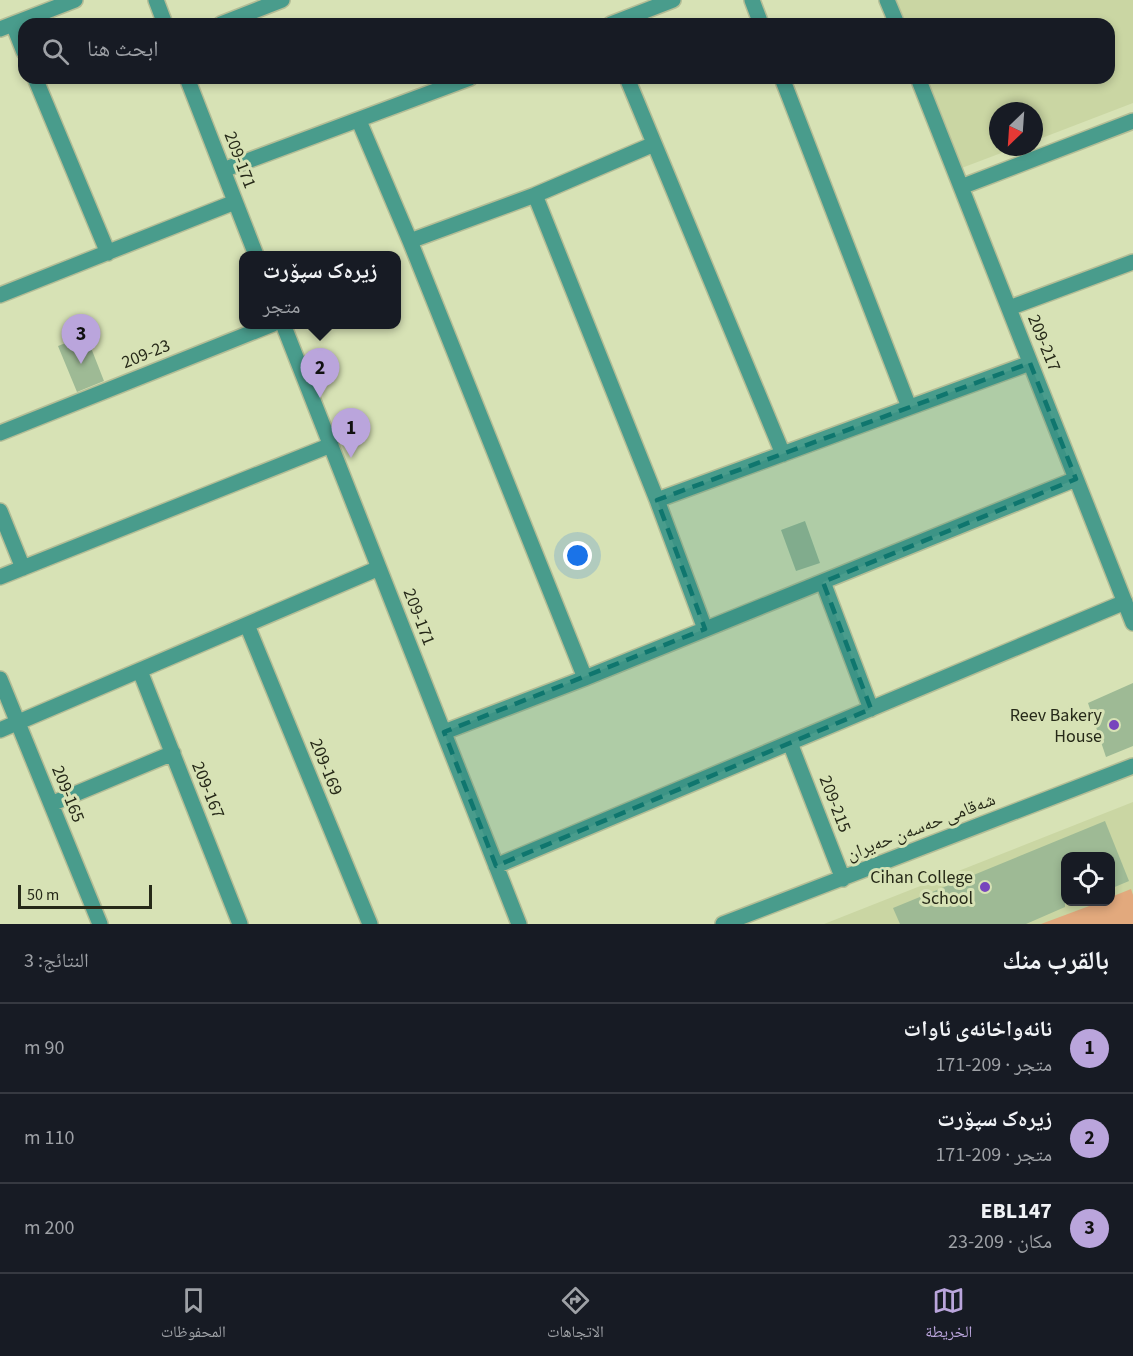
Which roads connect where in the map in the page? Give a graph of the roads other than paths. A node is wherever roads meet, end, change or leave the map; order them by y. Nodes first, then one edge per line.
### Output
1 (75, 0) edge
2 (156, 0) edge
3 (282, 0) edge
4 (673, 0) edge
5 (752, 0) edge
6 (887, 0) edge
7 (29, 18) edge
8 (163, 18) edge
9 (236, 18) edge
10 (626, 18) edge
11 (759, 18) edge
12 (894, 18) edge
13 (6, 27) edge
14 (18, 44) edge
15 (37, 84) edge
16 (189, 84) edge
17 (455, 84) edge
18 (629, 84) edge
19 (784, 84) edge
20 (920, 84) edge
21 (359, 121) junction
22 (1133, 121) edge
23 (654, 144) junction
24 (223, 170) junction
25 (961, 187) junction
26 (535, 195) junction
27 (236, 202) junction
28 (410, 241) junction
29 (254, 251) edge
30 (108, 254) junction
31 (1133, 262) edge
32 (0, 295) edge
33 (1009, 308) junction
34 (260, 329) edge
35 (285, 329) edge
36 (1030, 363) junction
37 (909, 407) junction
38 (0, 433) edge
39 (331, 445) junction
40 (783, 454) junction
41 (1076, 479) junction
42 (657, 500) junction
43 (0, 511) edge
44 (23, 568) junction
45 (379, 568) junction
46 (0, 577) edge
47 (823, 582) junction
48 (1125, 602) junction
49 (1133, 623) edge
50 (247, 625) junction
51 (705, 629) junction
52 (140, 670) junction
53 (585, 678) junction
54 (0, 679) edge
55 (871, 709) junction
56 (18, 723) junction
57 (0, 730) edge
58 (444, 732) junction
59 (790, 743) junction
60 (173, 753) junction
61 (1133, 766) edge
62 (51, 804) junction
63 (496, 866) junction
64 (843, 879) junction
65 (100, 924) edge
66 (240, 924) edge
67 (370, 924) edge
68 (519, 924) edge
69 (723, 924) edge

1 - 7 street
2 - 8 street
3 - 9 street
4 - 10 street
5 - 11 street
6 - 12 street
13 - 14 street
15 - 30 street
16 - 24 street, 209-171
17 - 21 street
18 - 23 street
19 - 37 street
20 - 25 street, 209-217
21 - 24 street
21 - 28 street
22 - 25 street
23 - 26 street
23 - 40 street
24 - 27 street, 209-171
25 - 33 street, 209-217
26 - 28 street
26 - 42 street
27 - 29 street, 209-171
27 - 30 street
28 - 53 street
30 - 32 street
31 - 33 street
33 - 36 street, 209-217
34 - 38 street, 209-23
35 - 39 street, 209-171
36 - 37 street
36 - 41 street, 209-217
37 - 40 street
39 - 44 street
39 - 45 street, 209-171
40 - 42 street
41 - 47 street
41 - 48 street, 209-217
42 - 51 street
43 - 44 street
44 - 46 street
45 - 50 street
45 - 58 street, 209-171
47 - 51 street
47 - 55 street
48 - 49 street, 209-217
48 - 55 street
50 - 52 street
50 - 67 street, 209-169
51 - 53 street
52 - 56 street
52 - 60 street, 209-167
53 - 58 street
54 - 56 street, 209-165
55 - 59 street
56 - 57 street
56 - 62 street, 209-165
58 - 63 street, 209-171
59 - 63 street
59 - 64 street, 209-215
60 - 62 street
60 - 66 street, 209-167
61 - 64 street, شەقامی حەسەن حەیران
62 - 65 street, 209-165
63 - 68 street, 209-171
64 - 69 street, شەقامی حەسەن حەیران

